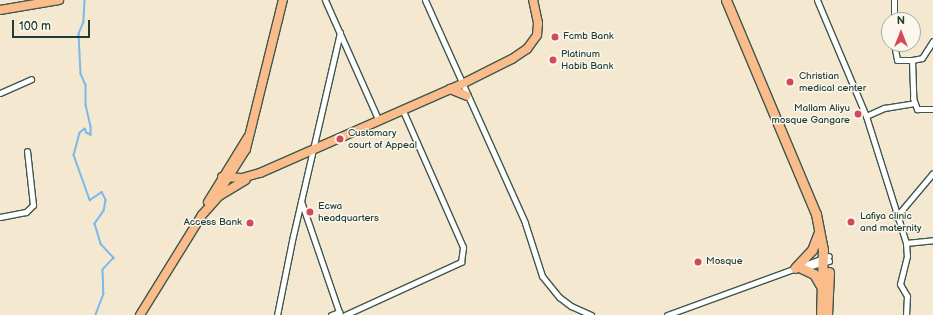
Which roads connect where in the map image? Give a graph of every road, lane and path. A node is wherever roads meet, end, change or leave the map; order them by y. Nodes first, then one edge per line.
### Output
1 (59, 0) edge
2 (282, 0) edge
3 (325, 0) edge
4 (425, 0) edge
5 (532, 0) edge
6 (726, 0) edge
7 (732, 0) edge
8 (817, 0) edge
9 (894, 0) edge
10 (0, 10) edge
11 (894, 12) edge
12 (340, 32) junction
13 (933, 41) edge
14 (896, 52) edge
15 (912, 60) junction
16 (31, 79) dead end
17 (462, 84) junction
18 (450, 88) junction
19 (0, 93) edge
20 (468, 96) junction
21 (915, 104) junction
22 (402, 109) junction
23 (933, 109) edge
24 (866, 116) junction
25 (378, 119) junction
26 (314, 150) junction
27 (27, 151) dead end
28 (933, 172) edge
29 (260, 173) junction
30 (226, 177) junction
31 (301, 200) junction
32 (210, 206) junction
33 (202, 216) junction
34 (0, 217) edge
35 (896, 217) junction
36 (820, 229) junction
37 (933, 240) edge
38 (906, 242) junction
39 (826, 259) junction
40 (798, 268) junction
41 (822, 295) junction
42 (340, 314) edge
43 (140, 315) edge
44 (277, 315) edge
45 (331, 315) edge
46 (345, 315) edge
47 (591, 315) edge
48 (668, 315) edge
49 (821, 315) edge
50 (827, 315) edge
51 (906, 315) edge

1 - 10 main road
2 - 30 main road
3 - 12 street
4 - 17 street
5 - 17 main road
6 - 36 highway
7 - 39 highway
8 - 24 street
9 - 11 street
12 - 25 street
12 - 26 street
13 - 15 street
14 - 15 street
15 - 21 street
16 - 19 street
17 - 18 main road
17 - 20 street
18 - 20 main road
18 - 22 main road
20 - 47 street
21 - 23 street
21 - 24 street
22 - 25 main road
22 - 46 street
24 - 35 street
25 - 26 main road
26 - 29 main road
26 - 31 street
27 - 34 street
28 - 35 street
29 - 30 main road
29 - 32 main road
30 - 32 main road
30 - 33 main road
31 - 42 street
31 - 44 street
32 - 33 main road
33 - 43 main road
35 - 38 street
36 - 39 highway
36 - 40 highway
37 - 38 street
38 - 51 street
39 - 40 street
39 - 41 highway
39 - 50 highway
40 - 41 highway
40 - 48 street
41 - 49 highway
42 - 45 street

